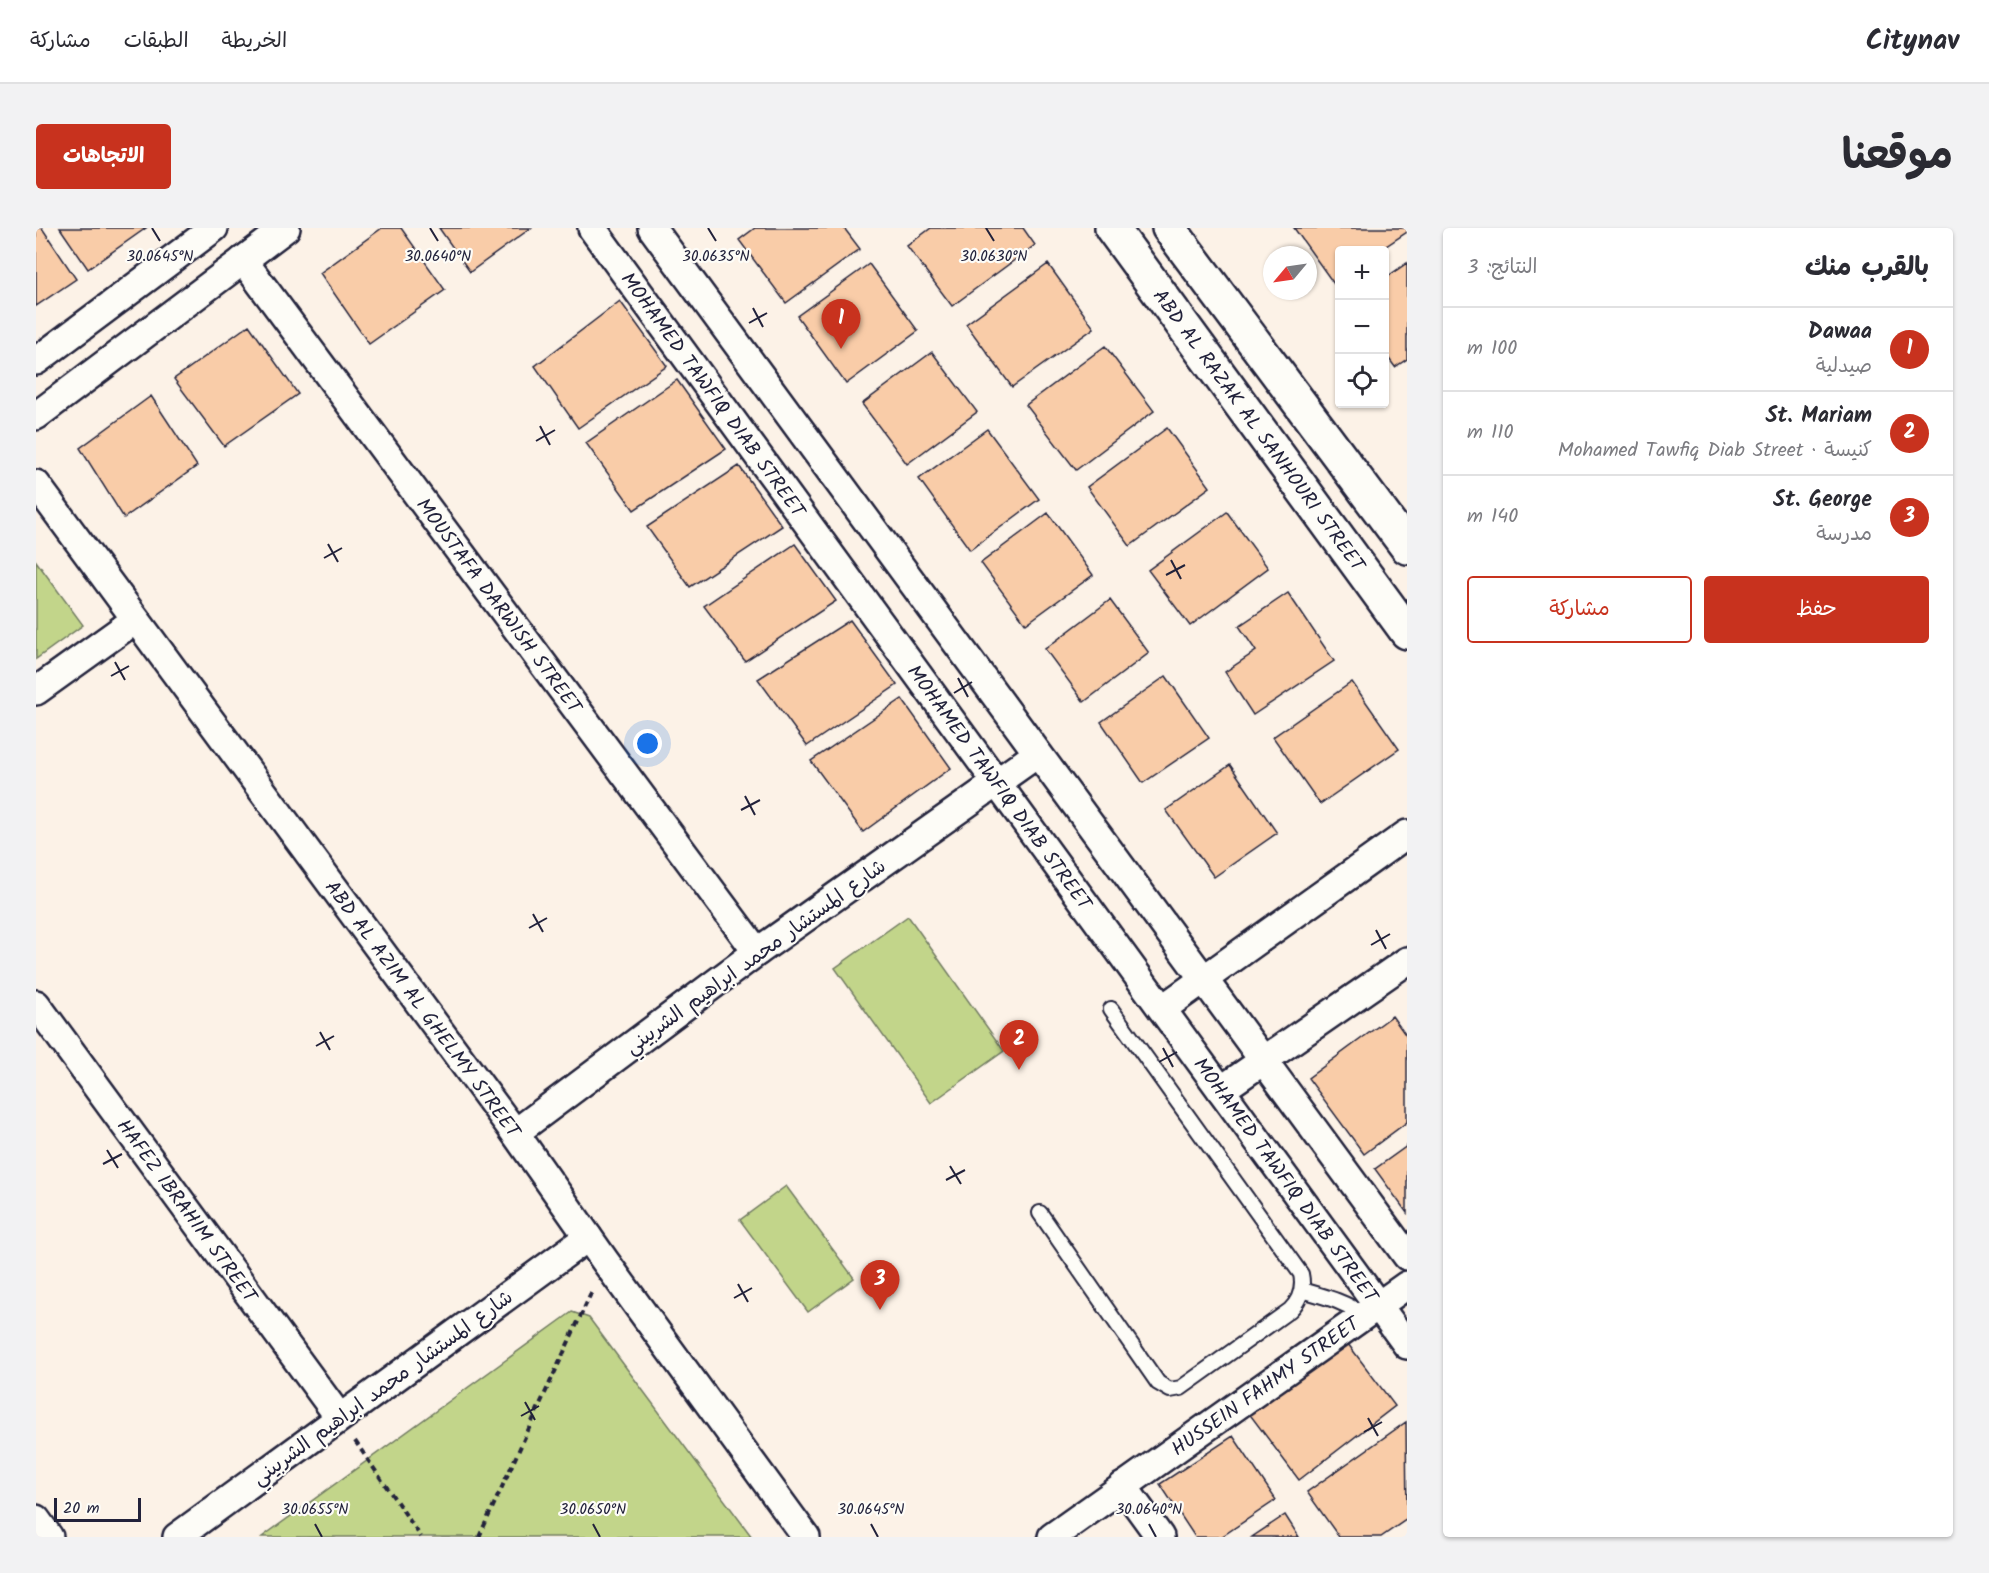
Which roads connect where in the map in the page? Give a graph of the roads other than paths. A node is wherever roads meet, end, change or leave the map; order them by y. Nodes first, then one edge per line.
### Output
1 (214, 228) edge
2 (286, 228) edge
3 (592, 228) edge
4 (652, 228) edge
5 (1112, 228) edge
6 (1169, 228) edge
7 (243, 260) junction
8 (36, 360) edge
9 (36, 416) edge
10 (36, 484) edge
11 (1407, 547) edge
12 (135, 620) junction
13 (1407, 632) edge
14 (36, 691) edge
15 (1037, 754) junction
16 (998, 782) junction
17 (1407, 834) edge
18 (757, 952) junction
19 (1407, 961) edge
20 (1203, 979) junction
21 (36, 1004) edge
22 (1111, 1009) dead end
23 (1162, 1009) junction
24 (1263, 1061) junction
25 (1221, 1090) junction
26 (515, 1133) junction
27 (1040, 1213) dead end
28 (588, 1237) junction
29 (1407, 1256) edge
30 (1407, 1285) edge
31 (1302, 1290) junction
32 (1371, 1310) junction
33 (1407, 1345) edge
34 (339, 1417) junction
35 (1123, 1486) junction
36 (36, 1519) edge
37 (49, 1537) edge
38 (177, 1537) edge
39 (806, 1537) edge
40 (1052, 1537) edge
41 (1160, 1537) edge

1 - 8 street
2 - 7 street
3 - 16 street, MOHAMED TAWFIQ DIAB STREET
4 - 15 street
5 - 13 street, ABD AL RAZAK AL SANHOURI STREET
6 - 11 street
7 - 9 street
7 - 18 street, MOUSTAFA DARWISH STREET
10 - 12 street, ABD AL AZIM AL GHELMY STREET
12 - 14 street
12 - 26 street, ABD AL AZIM AL GHELMY STREET
15 - 16 street, شارع المستشار محمد ابراهيم الشربيني
15 - 20 street
16 - 18 street, شارع المستشار محمد ابراهيم الشربيني
16 - 23 street, MOHAMED TAWFIQ DIAB STREET
17 - 20 street
18 - 26 street, شارع المستشار محمد ابراهيم الشربيني
19 - 24 street
20 - 23 street
20 - 24 street
21 - 34 street, HAFEZ IBRAHIM STREET
22 - 31 lane
23 - 25 street, MOHAMED TAWFIQ DIAB STREET
24 - 25 street
24 - 29 street
25 - 32 street, MOHAMED TAWFIQ DIAB STREET
26 - 28 street, ABD AL AZIM AL GHELMY STREET
27 - 31 lane
28 - 34 street, شارع المستشار محمد ابراهيم الشربيني
28 - 39 street, ABD AL AZIM AL GHELMY STREET
30 - 32 street, HUSSEIN FAHMY STREET
31 - 32 lane
32 - 33 street, MOHAMED TAWFIQ DIAB STREET
32 - 35 street, HUSSEIN FAHMY STREET
34 - 38 street, شارع المستشار محمد ابراهيم الشربيني
35 - 40 street, HUSSEIN FAHMY STREET
35 - 41 street
36 - 37 street

